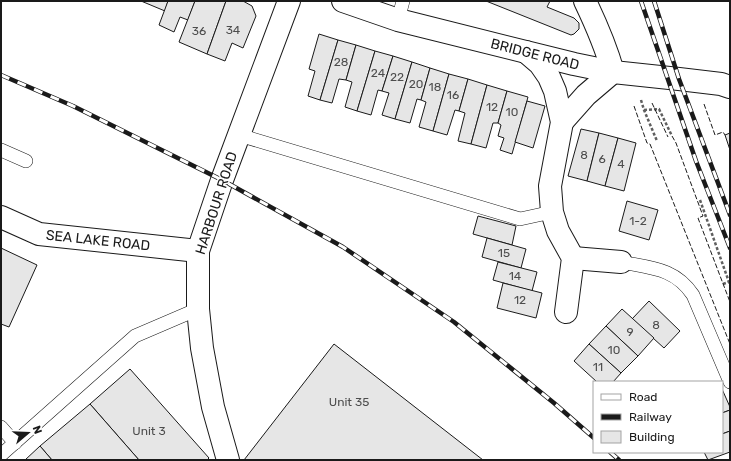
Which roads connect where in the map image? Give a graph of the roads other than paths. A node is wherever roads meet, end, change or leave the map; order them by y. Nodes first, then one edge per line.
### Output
1 (289, 1) edge
2 (343, 1) edge
3 (400, 10) edge
4 (589, 10) edge
5 (526, 52) junction
6 (613, 72) junction
7 (730, 87) edge
8 (562, 122) junction
9 (239, 135) junction
10 (1, 150) edge
11 (26, 161) dead end
12 (552, 212) junction
13 (1, 217) edge
14 (198, 251) junction
15 (573, 258) junction
16 (621, 262) joint
17 (198, 308) junction
18 (566, 312) dead end
19 (730, 382) edge
20 (1, 427) edge
21 (15, 443) junction
22 (1, 455) edge
23 (228, 460) edge

1 - 9 main road, HARBOUR ROAD
2 - 3 main road, BRIDGE ROAD
3 - 5 main road, BRIDGE ROAD
4 - 6 main road
5 - 6 main road, BRIDGE ROAD
5 - 8 main road
6 - 7 main road, BRIDGE ROAD
6 - 8 main road
8 - 12 main road
9 - 12 lane
9 - 14 main road, HARBOUR ROAD
10 - 11 lane
12 - 15 main road
13 - 14 main road, SEA LAKE ROAD
14 - 17 main road, HARBOUR ROAD
15 - 16 main road
15 - 18 main road
16 - 19 lane
17 - 21 lane
17 - 23 main road, HARBOUR ROAD
20 - 21 lane
21 - 22 lane

